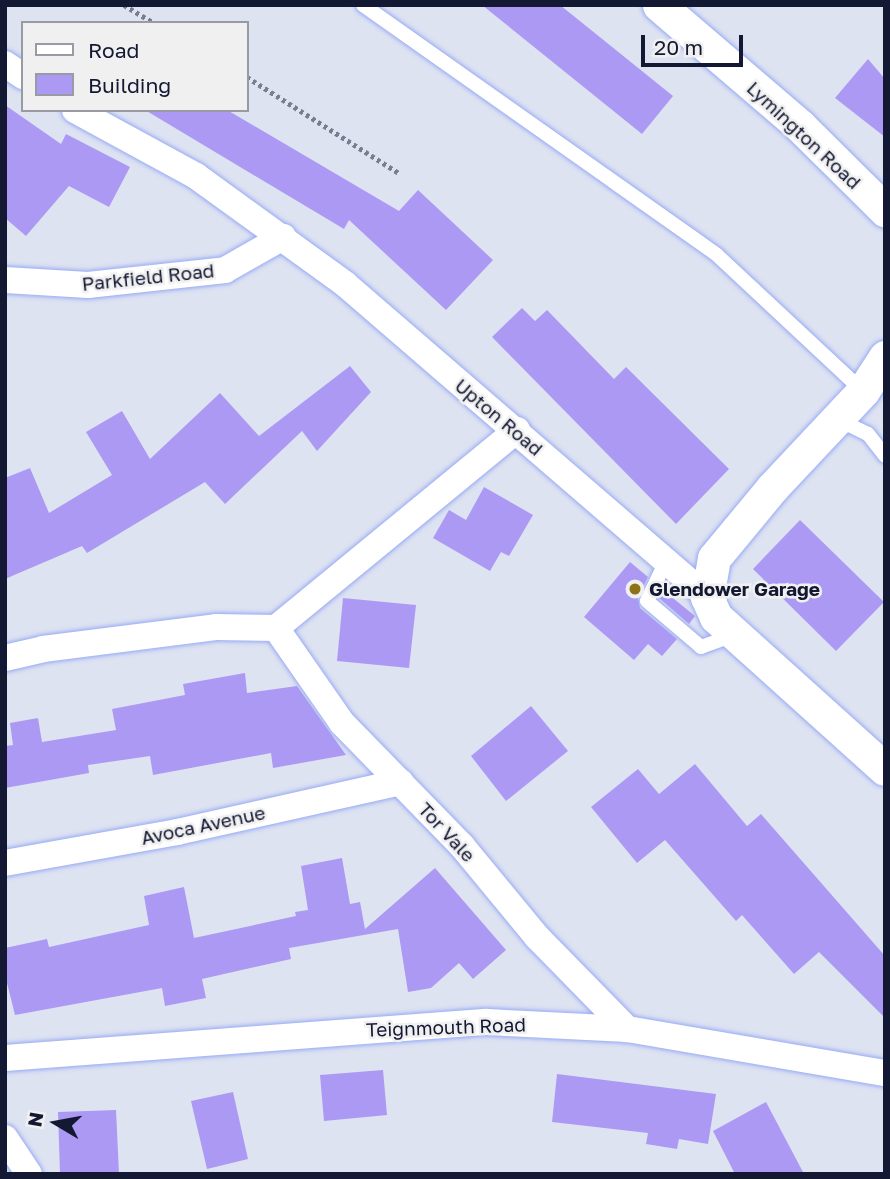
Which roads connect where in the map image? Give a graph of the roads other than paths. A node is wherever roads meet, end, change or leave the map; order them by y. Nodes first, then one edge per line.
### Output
1 (363, 5) edge
2 (659, 5) edge
3 (5, 64) edge
4 (21, 75) edge
5 (79, 112) edge
6 (885, 211) edge
7 (284, 237) junction
8 (5, 280) edge
9 (885, 357) edge
10 (863, 391) junction
11 (837, 418) junction
12 (517, 430) junction
13 (885, 456) edge
14 (666, 561) junction
15 (707, 597) junction
16 (276, 628) junction
17 (735, 634) junction
18 (5, 658) edge
19 (885, 769) edge
20 (400, 782) junction
21 (5, 863) edge
22 (626, 1028) junction
23 (5, 1058) edge
24 (885, 1073) edge
25 (5, 1138) edge
26 (29, 1174) edge

1 - 10 lane
2 - 6 street, Lymington Road
3 - 4 street
5 - 7 street, Upton Road
7 - 8 street, Parkfield Road
7 - 12 street, Upton Road
9 - 10 street
10 - 11 street
11 - 13 lane
11 - 15 street
12 - 14 street, Upton Road
12 - 16 street
14 - 15 street, Upton Road
14 - 17 lane
15 - 17 street, Upton Road
16 - 18 street
16 - 20 street, Tor Vale
17 - 19 street, Upton Road
20 - 21 street, Avoca Avenue
20 - 22 street, Tor Vale
22 - 23 street, Teignmouth Road
22 - 24 street, Teignmouth Road
25 - 26 street

